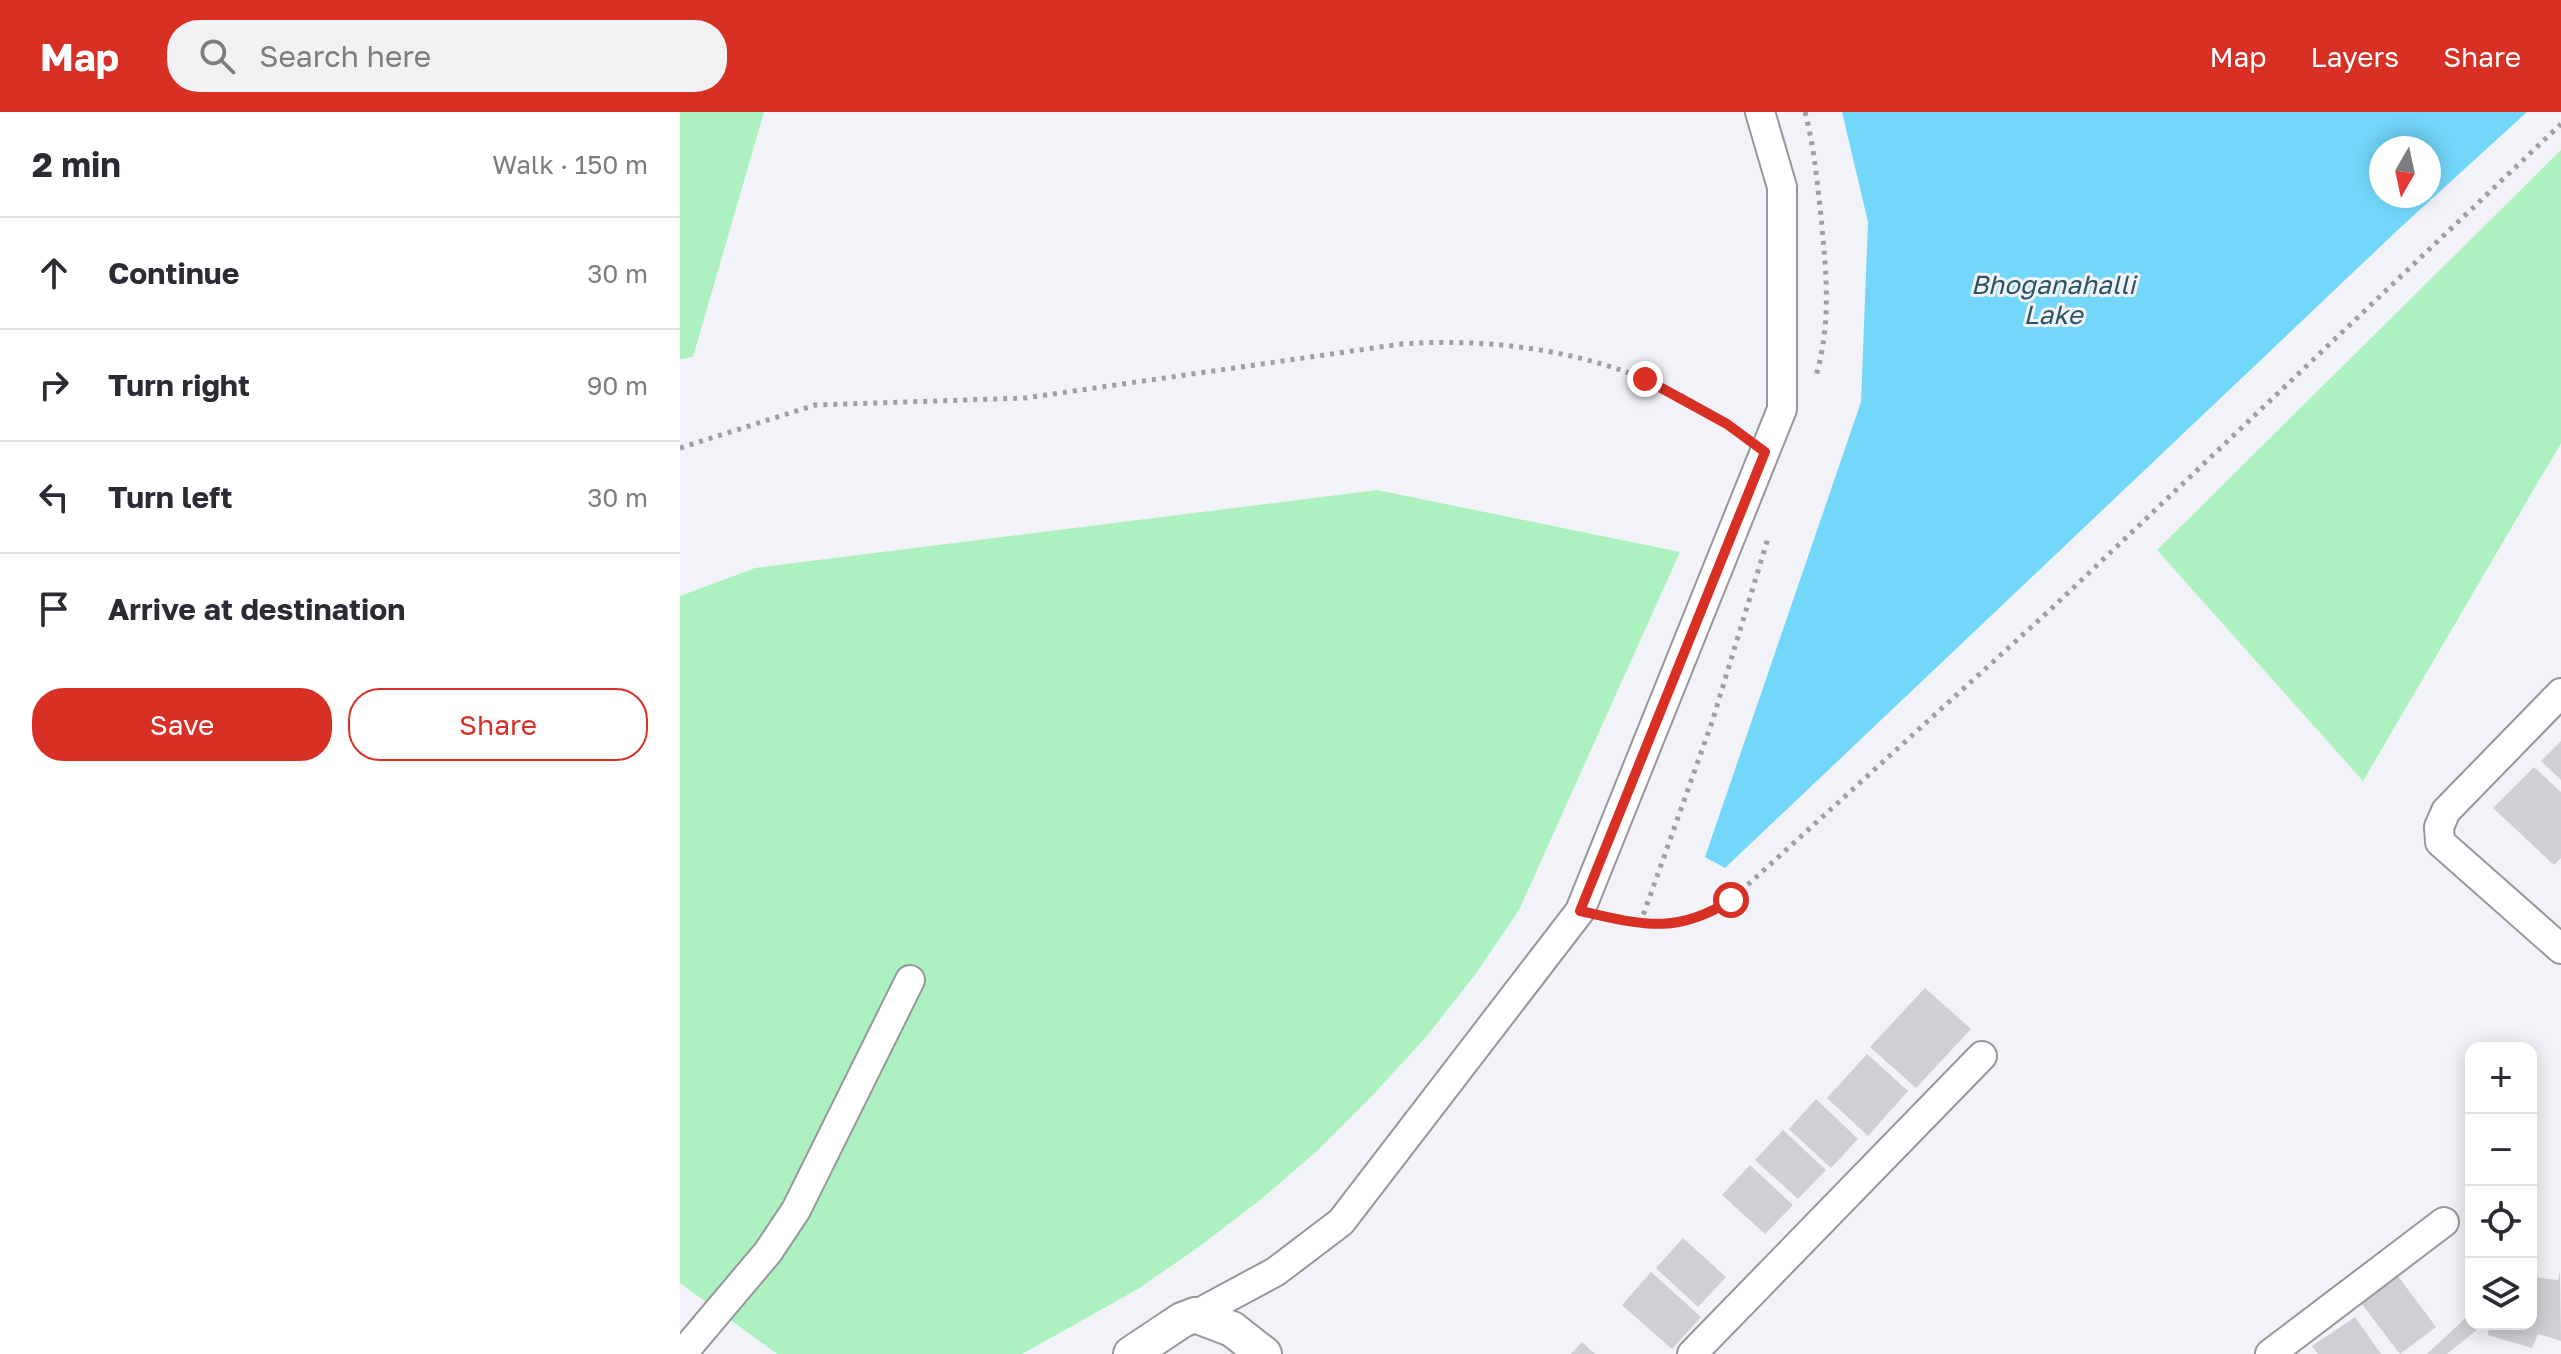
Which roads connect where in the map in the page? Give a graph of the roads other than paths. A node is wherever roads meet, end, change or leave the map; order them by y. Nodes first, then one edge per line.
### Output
1 (1760, 112) edge
2 (2561, 693) edge
3 (2561, 949) edge
4 (910, 980) dead end
5 (1982, 1056) dead end
6 (2444, 1222) dead end
7 (1195, 1315) junction
8 (681, 1353) edge
9 (1131, 1354) edge
10 (1264, 1354) edge
11 (1692, 1354) edge
12 (2270, 1354) edge

1 - 7 street
2 - 3 street
4 - 8 street
5 - 11 street
6 - 12 street
7 - 9 street
7 - 10 street

